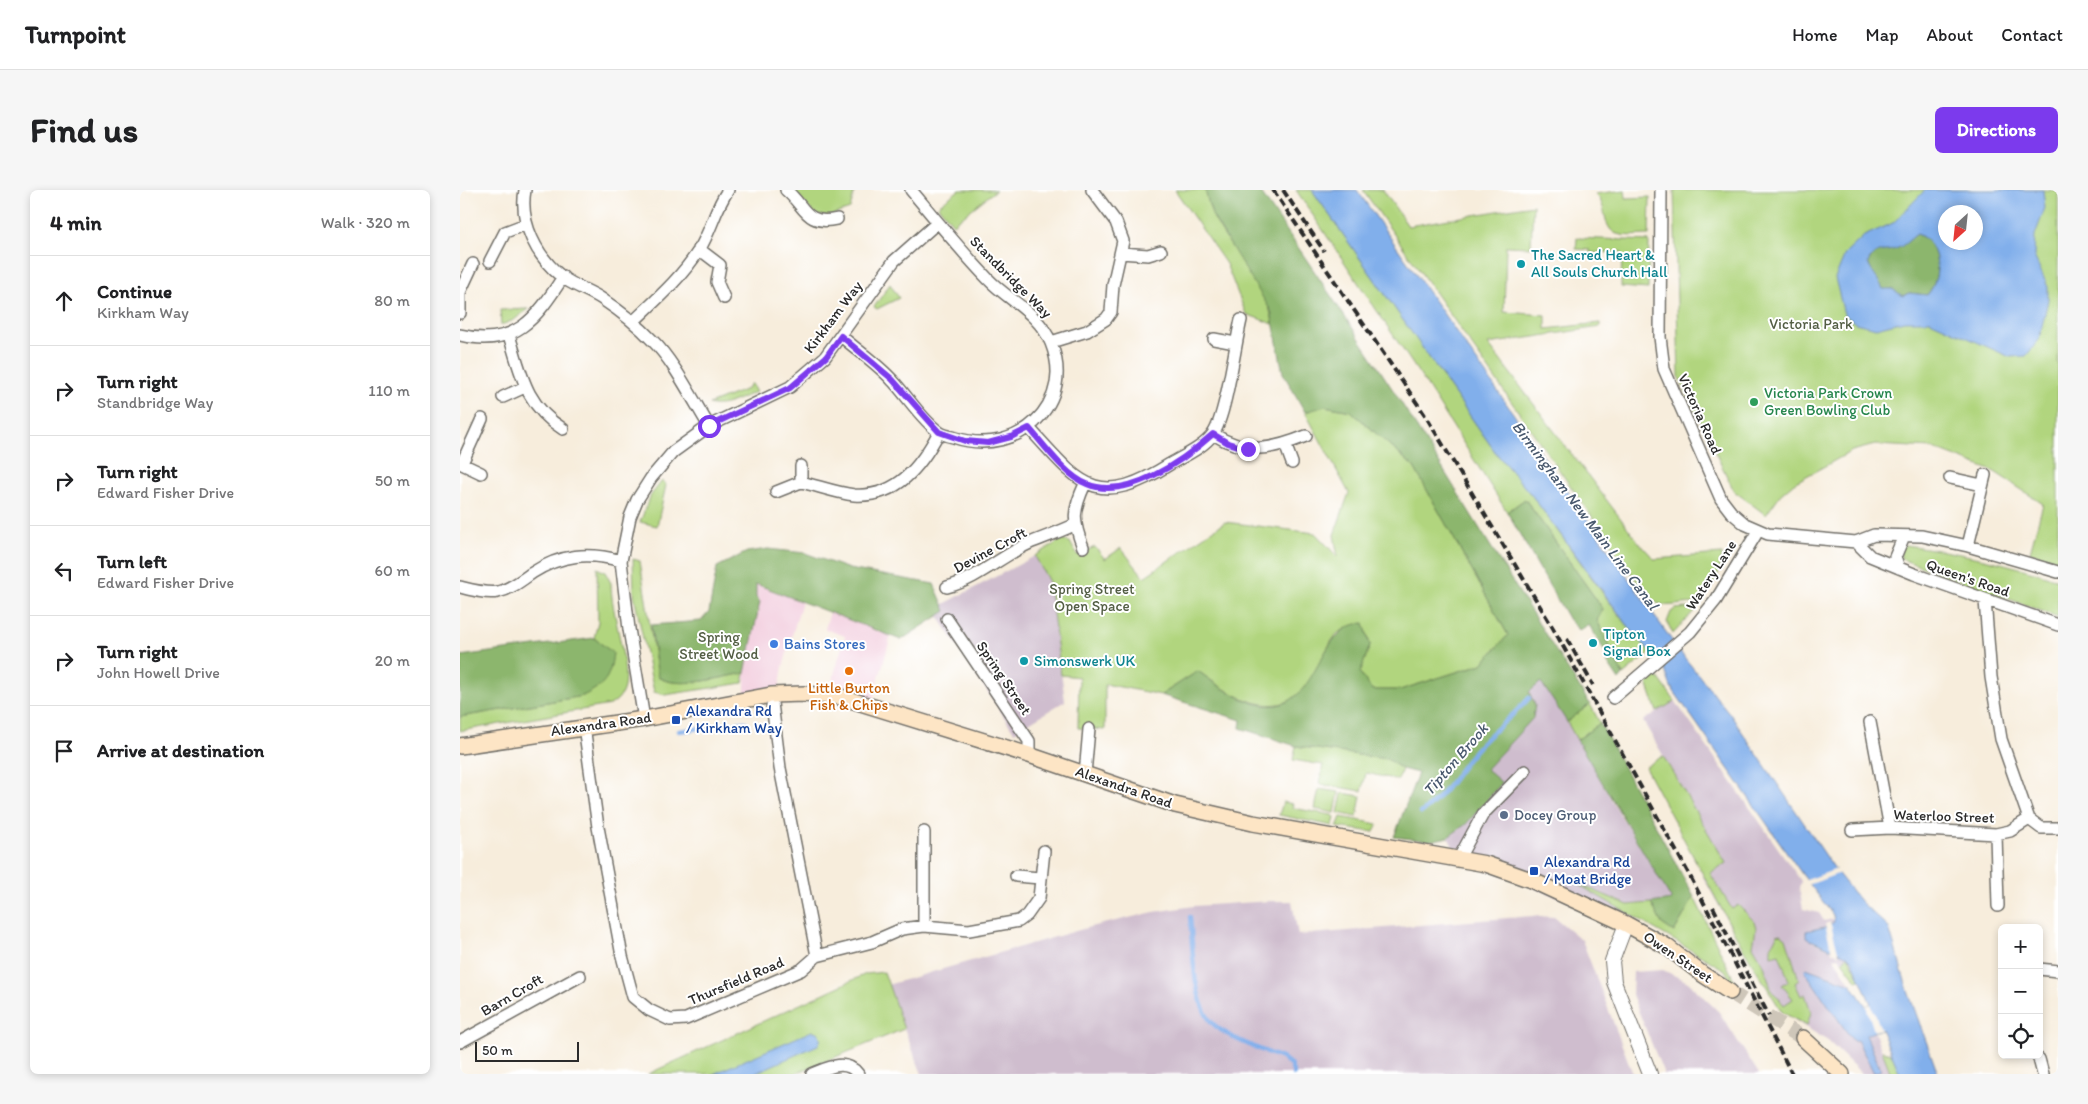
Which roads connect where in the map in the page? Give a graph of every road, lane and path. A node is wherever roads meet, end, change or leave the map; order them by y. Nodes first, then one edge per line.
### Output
1 (525, 190) edge
2 (728, 190) edge
3 (786, 190) edge
4 (911, 190) edge
5 (1092, 190) edge
6 (1661, 190) edge
7 (837, 219) dead end
8 (937, 223) junction
9 (526, 224) junction
10 (700, 249) junction
11 (1161, 251) dead end
12 (1121, 253) junction
13 (490, 261) dead end
14 (473, 264) dead end
15 (563, 278) junction
16 (724, 298) dead end
17 (460, 313) edge
18 (1241, 320) dead end
19 (634, 322) junction
20 (460, 335) edge
21 (509, 335) junction
22 (841, 336) junction
23 (1214, 339) dead end
24 (1051, 342) junction
25 (1236, 343) junction
26 (525, 387) junction
27 (503, 396) dead end
28 (482, 419) dead end
29 (709, 426) junction
30 (1029, 428) junction
31 (563, 429) dead end
32 (939, 432) junction
33 (1213, 434) junction
34 (1306, 436) dead end
35 (1285, 444) junction
36 (461, 463) edge
37 (1292, 463) dead end
38 (801, 466) dead end
39 (481, 473) dead end
40 (1950, 478) dead end
41 (801, 482) junction
42 (1085, 484) junction
43 (776, 492) dead end
44 (1074, 525) junction
45 (1758, 531) junction
46 (1874, 535) joint
47 (1904, 536) junction
48 (1856, 542) junction
49 (1968, 546) junction
50 (1082, 547) dead end
51 (622, 561) junction
52 (1899, 568) junction
53 (2058, 572) edge
54 (460, 587) edge
55 (947, 588) dead end
56 (1985, 600) junction
57 (947, 619) dead end
58 (2058, 625) edge
59 (772, 695) junction
60 (1614, 698) dead end
61 (644, 718) junction
62 (1870, 722) dead end
63 (584, 726) junction
64 (1089, 729) dead end
65 (460, 746) edge
66 (1029, 755) junction
67 (1525, 771) dead end
68 (1085, 774) junction
69 (2029, 819) junction
70 (1890, 828) junction
71 (2058, 828) edge
72 (1852, 830) dead end
73 (924, 832) dead end
74 (1996, 834) junction
75 (1044, 851) dead end
76 (1459, 858) junction
77 (1016, 876) dead end
78 (1040, 878) junction
79 (1998, 906) dead end
80 (1626, 924) junction
81 (924, 926) junction
82 (817, 956) junction
83 (2043, 969) edge
84 (2058, 971) edge
85 (580, 976) dead end
86 (1730, 992) tunnel mouth
87 (1803, 1038) tunnel mouth
88 (460, 1042) edge
89 (2038, 1059) dead end
90 (812, 1074) edge
91 (858, 1074) edge
92 (1650, 1074) edge
93 (1842, 1074) edge
94 (2043, 1074) edge

1 - 9 street
2 - 10 street
3 - 7 street
4 - 8 street, Standbridge Way
5 - 12 street
6 - 45 street, Victoria Road
8 - 22 street, Kirkham Way
8 - 24 street, Standbridge Way
9 - 13 street
9 - 15 street
10 - 16 street
10 - 19 street
11 - 12 street
12 - 24 street
14 - 17 street
15 - 19 street
15 - 21 street
18 - 25 street
19 - 29 street
20 - 21 street
21 - 26 street
22 - 29 street, Kirkham Way
22 - 32 street, Standbridge Way
23 - 25 street
24 - 30 street, Standbridge Way
25 - 33 street
26 - 27 street
26 - 31 street
28 - 36 street
29 - 51 street, Kirkham Way
30 - 32 street, Standbridge Way
30 - 42 street
32 - 41 street
33 - 35 street
33 - 42 street
34 - 35 street
35 - 37 street
36 - 39 street
38 - 41 street
40 - 49 street
41 - 43 street
42 - 44 street
44 - 50 street
44 - 55 street, Devine Croft
45 - 48 street, Victoria Road
45 - 60 street, Watery Lane
46 - 47 street, Queen's Road
46 - 48 street, Victoria Road
47 - 49 street, Queen's Road
47 - 52 street
48 - 52 street, Queen's Road
49 - 53 street, Queen's Road
51 - 54 street
51 - 61 street, Kirkham Way
52 - 56 street, Queen's Road
56 - 58 street, Queen's Road
56 - 69 street
57 - 66 street, Spring Street
59 - 61 main road, Alexandra Road
59 - 66 main road, Alexandra Road
59 - 82 street
61 - 63 main road, Alexandra Road
62 - 70 street
63 - 65 main road, Alexandra Road
63 - 82 street, Thursfield Road
64 - 68 street
66 - 68 main road, Alexandra Road
67 - 76 street
68 - 76 main road, Alexandra Road
69 - 71 street
69 - 74 street, Waterloo Street
70 - 72 street, Waterloo Street
70 - 74 street, Waterloo Street
73 - 81 street
74 - 79 street
75 - 78 street
76 - 80 main road, Alexandra Road
77 - 78 street
78 - 81 street
80 - 86 main road, Owen Street
80 - 92 street
81 - 82 street
83 - 84 street
85 - 88 street, Barn Croft
87 - 93 main road
89 - 94 street
90 - 91 street

